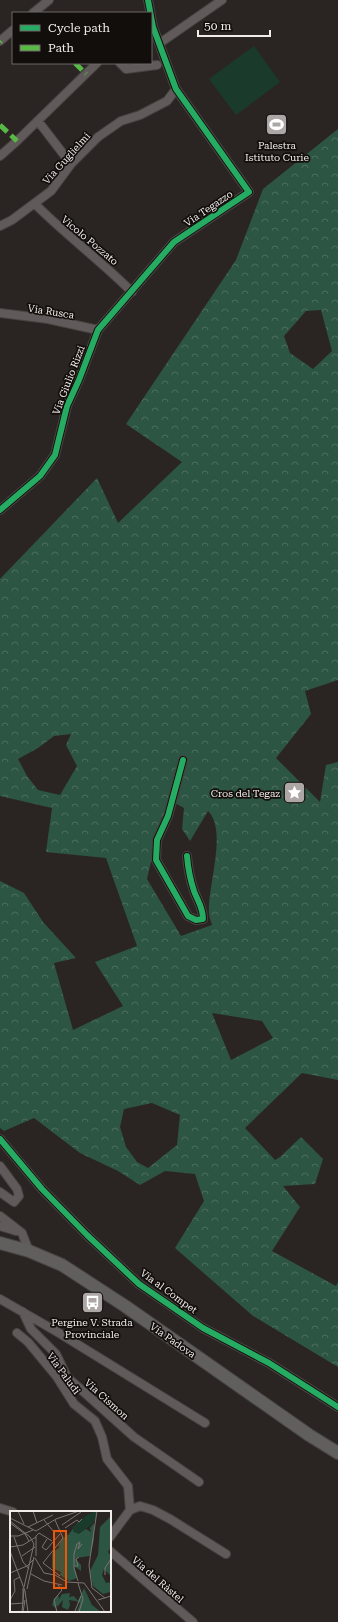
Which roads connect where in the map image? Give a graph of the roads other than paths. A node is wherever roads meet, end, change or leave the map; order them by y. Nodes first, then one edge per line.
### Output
1 (49, 0) edge
2 (148, 0) edge
3 (222, 0) edge
4 (34, 12) edge
5 (150, 12) edge
6 (152, 27) edge
7 (12, 31) edge
8 (0, 41) edge
9 (160, 42) junction
10 (96, 64) edge
11 (121, 64) edge
12 (157, 64) dead end
13 (176, 89) junction
14 (38, 121) junction
15 (0, 156) edge
16 (71, 164) junction
17 (35, 204) junction
18 (0, 226) edge
19 (132, 292) junction
20 (0, 313) edge
21 (98, 330) junction
22 (0, 510) edge
23 (183, 760) dead end
24 (187, 856) dead end
25 (0, 1139) edge
26 (0, 1166) edge
27 (0, 1192) edge
28 (0, 1216) edge
29 (1, 1226) edge
30 (22, 1233) junction
31 (0, 1243) edge
32 (29, 1251) junction
33 (0, 1299) edge
34 (23, 1312) junction
35 (17, 1333) dead end
36 (338, 1407) edge
37 (206, 1423) dead end
38 (338, 1453) edge
39 (199, 1482) dead end
40 (0, 1508) edge
41 (130, 1510) junction
42 (10, 1511) edge
43 (111, 1536) edge
44 (111, 1552) edge
45 (226, 1554) dead end
46 (193, 1622) edge

1 - 4 street
2 - 5 street, Via Tegazzo
3 - 9 street
6 - 9 street, Via Tegazzo
7 - 8 street
9 - 13 street, Via Tegazzo
10 - 14 street
11 - 12 street
13 - 16 street, Via Guglielmi
13 - 19 street, Via Tegazzo
14 - 15 street
14 - 16 street
16 - 17 street, Via Guglielmi
17 - 18 street, Via Guglielmi
17 - 19 street, Vicolo Pozzato
19 - 21 street, Via Tegazzo
20 - 21 street, Via Rusca
21 - 22 street, Via Giulio Rizzi
23 - 24 street
25 - 36 street, Via al Compet
26 - 27 street
28 - 30 street
29 - 30 street
30 - 32 street
31 - 32 main road, Via Padova
32 - 38 main road, Via Padova
33 - 34 street
34 - 37 street
34 - 39 street, Via Cismon
35 - 41 street, Via Paludi
40 - 42 street
41 - 43 street
41 - 45 street
44 - 46 street, Via del Ràstel

